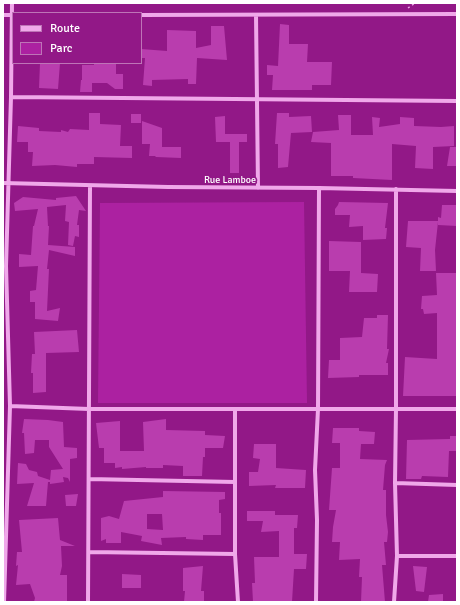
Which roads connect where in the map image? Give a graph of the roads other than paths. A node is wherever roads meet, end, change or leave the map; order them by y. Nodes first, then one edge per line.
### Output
1 (457, 14) edge
2 (142, 15) edge
3 (256, 15) junction
4 (12, 56) edge
5 (11, 97) junction
6 (257, 100) junction
7 (457, 101) edge
8 (3, 183) edge
9 (9, 183) junction
10 (90, 186) junction
11 (258, 188) junction
12 (319, 188) junction
13 (396, 189) junction
14 (457, 191) edge
15 (4, 266) edge
16 (10, 406) junction
17 (89, 409) junction
18 (235, 409) junction
19 (318, 409) junction
20 (396, 409) junction
21 (457, 409) edge
22 (89, 480) junction
23 (235, 482) junction
24 (395, 483) junction
25 (457, 485) edge
26 (5, 539) edge
27 (89, 552) junction
28 (235, 554) junction
29 (397, 556) junction
30 (457, 556) edge
31 (4, 602) edge
32 (88, 602) edge
33 (238, 602) edge
34 (316, 602) edge
35 (394, 602) edge

1 - 3 street
2 - 3 street
3 - 6 street
4 - 5 street
5 - 6 street
5 - 9 street
6 - 7 street
6 - 11 street
8 - 9 street, Rue Lamboe
9 - 10 street, Rue Lamboe
9 - 15 street
10 - 11 street, Rue Lamboe
10 - 17 street
11 - 12 street, Rue Lamboe
12 - 13 street, Rue Lamboe
12 - 19 street
13 - 14 street, Rue Lamboe
13 - 20 street
15 - 16 street
16 - 17 street
16 - 26 street
17 - 18 street
17 - 22 street
18 - 19 street
18 - 23 street
19 - 20 street
19 - 34 street
20 - 21 street
20 - 24 street
22 - 23 street
22 - 27 street
23 - 28 street
24 - 25 street
24 - 29 street
26 - 31 street
27 - 28 street
27 - 32 street
28 - 33 street
29 - 30 street
29 - 35 street

